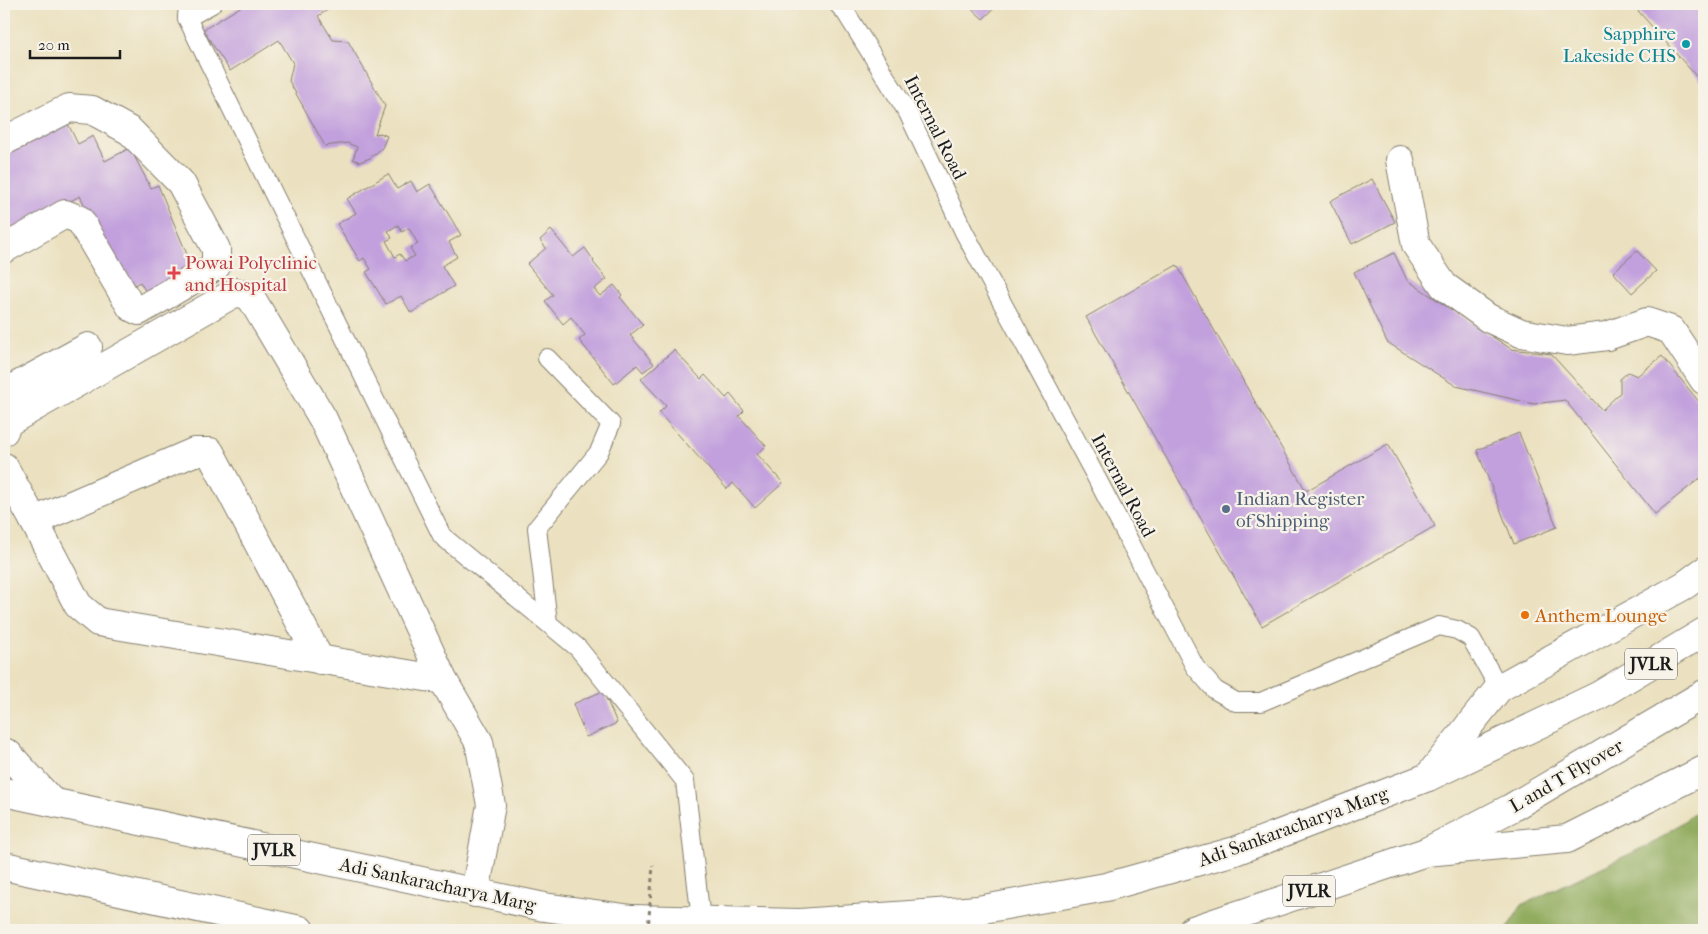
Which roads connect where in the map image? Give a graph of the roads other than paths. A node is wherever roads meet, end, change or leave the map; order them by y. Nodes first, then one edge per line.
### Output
1 (212, 4) edge
2 (838, 4) edge
3 (187, 11) edge
4 (4, 141) edge
5 (1400, 160) dead end
6 (4, 249) edge
7 (88, 347) dead end
8 (548, 358) dead end
9 (1704, 380) edge
10 (6, 387) edge
11 (4, 431) edge
12 (4, 467) edge
13 (34, 521) junction
14 (1704, 571) edge
15 (548, 623) junction
16 (1704, 632) edge
17 (320, 660) junction
18 (443, 680) junction
19 (1499, 688) junction
20 (1704, 694) edge
21 (4, 752) edge
22 (1704, 770) edge
23 (1428, 777) junction
24 (4, 792) edge
25 (52, 802) junction
26 (1426, 852) junction
27 (4, 866) edge
28 (475, 892) junction
29 (701, 920) junction
30 (300, 930) edge
31 (1193, 930) edge

1 - 3 lane
2 - 19 lane, Internal Road
3 - 15 lane
4 - 6 street
5 - 9 street
7 - 10 street
8 - 15 lane
11 - 18 street
12 - 13 street
13 - 17 street
13 - 17 street
14 - 19 street
15 - 29 lane
16 - 23 street, JVLR
17 - 18 street
18 - 28 street
19 - 23 street
20 - 26 street, L and T Flyover / JVLR
21 - 25 street
22 - 26 street
23 - 29 street, Adi Sankaracharya Marg / JVLR
24 - 25 street, Adi Sankaracharya Marg / JVLR
25 - 28 street, Adi Sankaracharya Marg / JVLR
26 - 31 street, JVLR
27 - 30 street
28 - 29 street, Adi Sankaracharya Marg / JVLR

